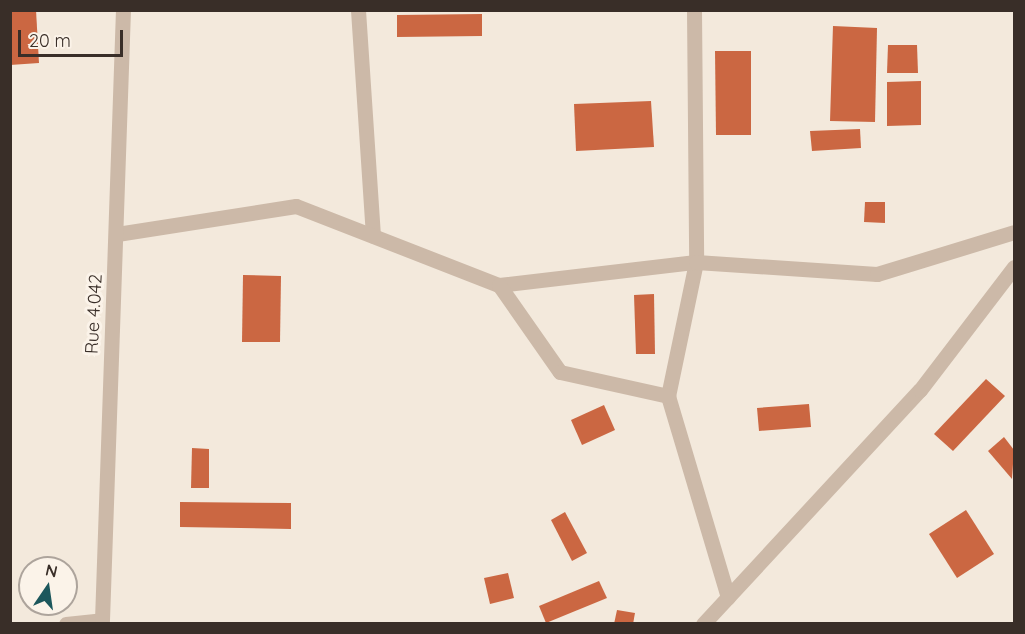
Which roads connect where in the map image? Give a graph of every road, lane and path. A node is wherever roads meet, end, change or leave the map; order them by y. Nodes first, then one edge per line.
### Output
1 (123, 10) edge
2 (358, 10) edge
3 (694, 10) edge
4 (1014, 232) edge
5 (117, 234) junction
6 (373, 236) junction
7 (696, 262) junction
8 (1014, 267) edge
9 (499, 285) junction
10 (668, 396) junction
11 (728, 597) junction
12 (66, 624) edge
13 (703, 624) edge

1 - 5 street, Rue 4.042
2 - 6 street
3 - 7 street
4 - 7 street
5 - 6 street
5 - 12 street, Rue 4.042
6 - 9 street
7 - 9 street
7 - 10 street
8 - 11 street
9 - 10 street
10 - 11 street
11 - 13 street

